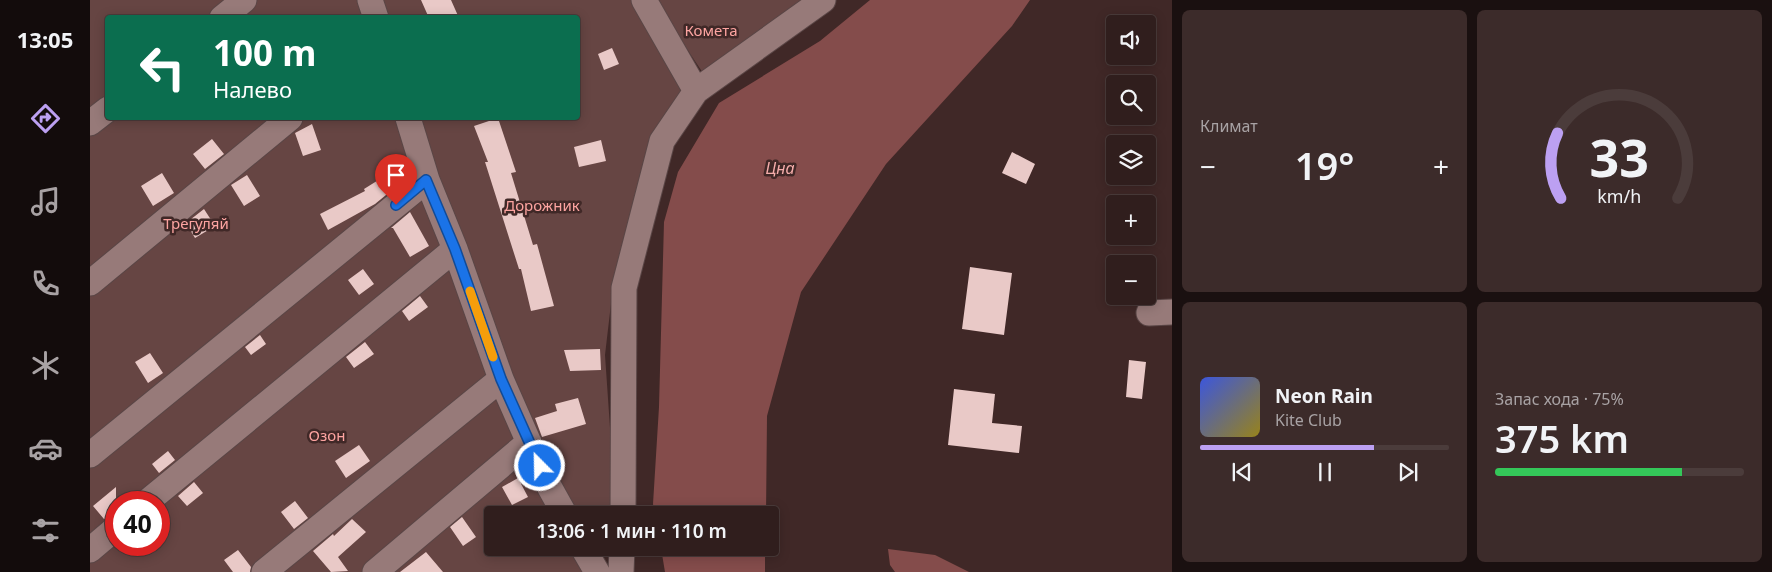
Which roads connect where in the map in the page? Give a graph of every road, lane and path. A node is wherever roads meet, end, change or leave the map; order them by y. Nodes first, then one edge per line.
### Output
1 (244, 0) edge
2 (370, 0) edge
3 (644, 0) edge
4 (823, 0) edge
5 (226, 15) edge
6 (375, 15) edge
7 (696, 91) junction
8 (105, 111) edge
9 (288, 120) edge
10 (409, 120) edge
11 (90, 123) edge
12 (426, 180) junction
13 (455, 249) junction
14 (90, 283) edge
15 (501, 379) junction
16 (529, 442) junction
17 (90, 455) edge
18 (160, 491) edge
19 (560, 506) edge
20 (623, 506) edge
21 (105, 537) edge
22 (90, 550) edge
23 (588, 556) edge
24 (622, 556) edge
25 (264, 572) edge
26 (374, 572) edge
27 (597, 572) edge
28 (621, 572) edge

1 - 5 street
2 - 6 street
3 - 7 street
4 - 7 street
7 - 20 street
8 - 11 street
9 - 14 street
10 - 12 street
12 - 13 street
12 - 17 street
13 - 15 street
13 - 18 street
15 - 16 street
15 - 25 street
16 - 19 street
16 - 26 street
21 - 22 street
23 - 27 street
24 - 28 street

